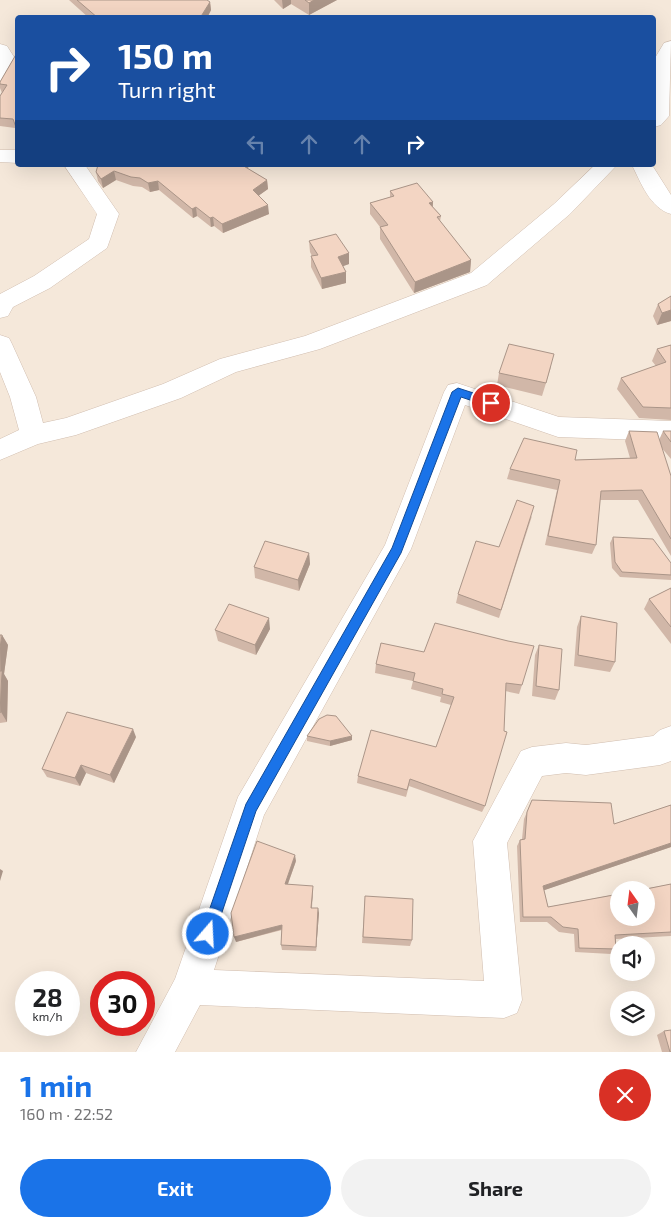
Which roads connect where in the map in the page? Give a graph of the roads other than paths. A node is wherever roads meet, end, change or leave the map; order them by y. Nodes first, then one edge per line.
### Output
1 (671, 47) edge
2 (0, 50) edge
3 (0, 75) edge
4 (656, 118) edge
5 (0, 156) edge
6 (15, 157) edge
7 (75, 167) edge
8 (605, 167) edge
9 (643, 167) edge
10 (671, 207) edge
11 (0, 310) edge
12 (0, 344) edge
13 (671, 432) edge
14 (34, 435) junction
15 (0, 450) edge
16 (671, 741) edge
17 (190, 987) junction
18 (155, 1052) edge

1 - 4 street
2 - 3 street
5 - 6 street
7 - 11 street
8 - 14 street
9 - 10 street
12 - 14 street
13 - 17 street
14 - 15 street
16 - 17 street
17 - 18 street

